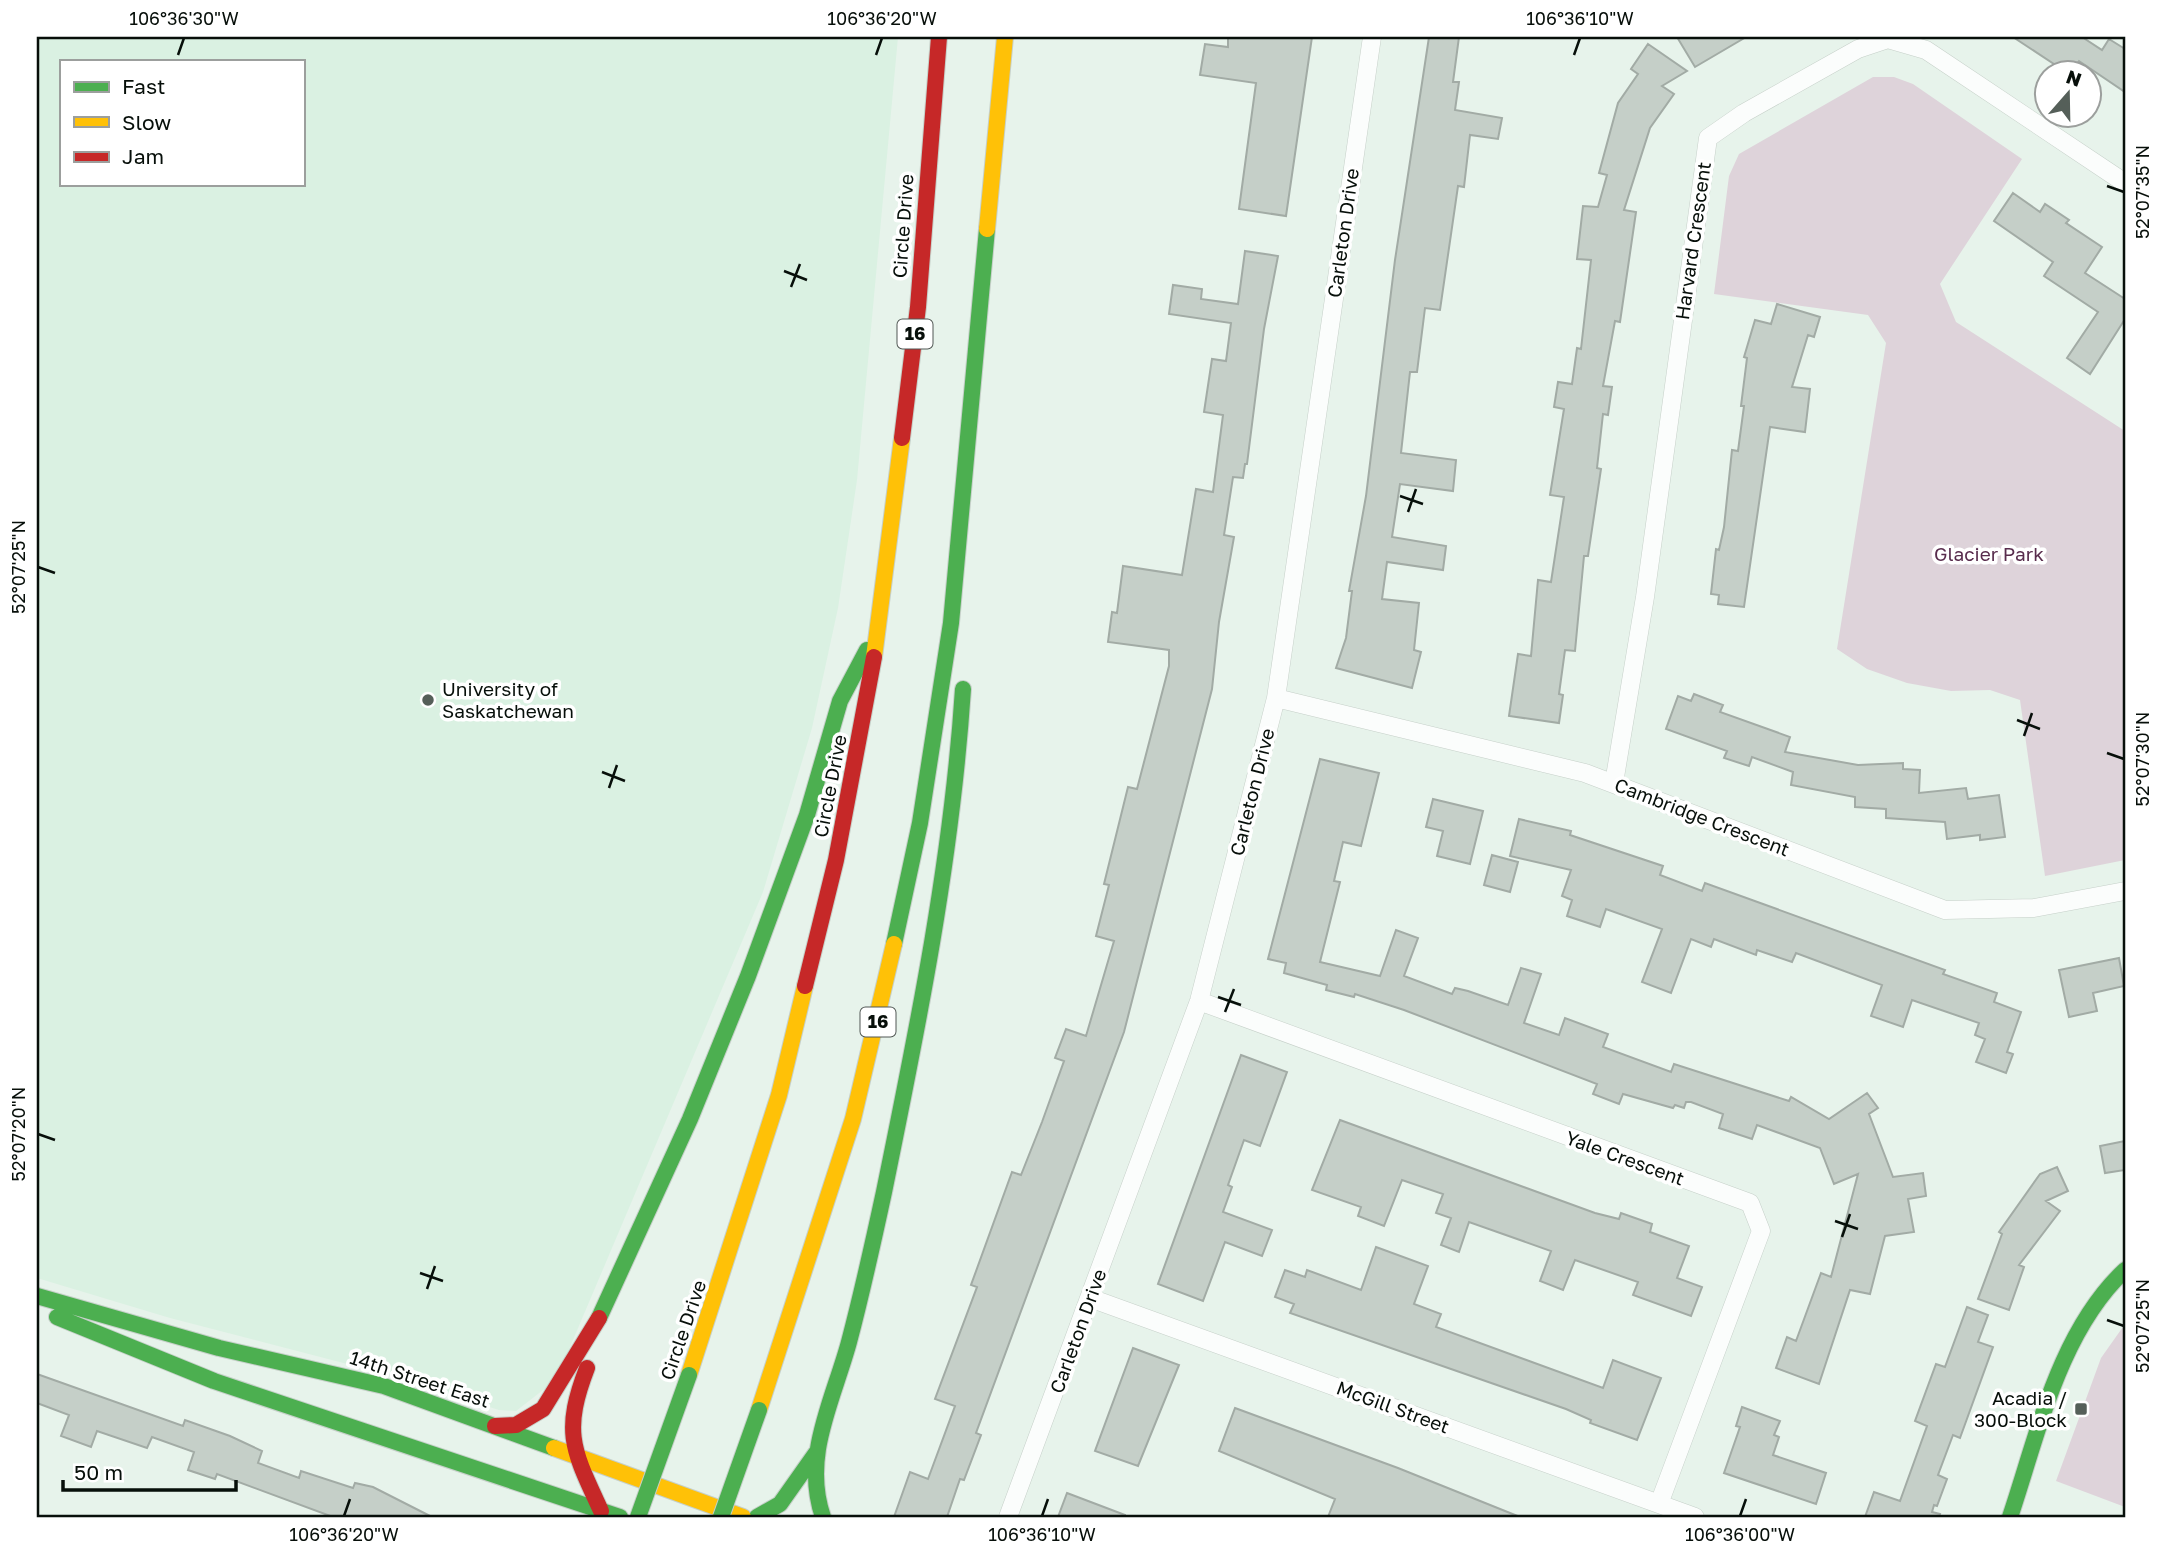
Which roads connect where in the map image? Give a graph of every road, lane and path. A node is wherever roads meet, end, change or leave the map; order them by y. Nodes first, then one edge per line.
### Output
1 (939, 37) edge
2 (1005, 37) edge
3 (1371, 37) edge
4 (2125, 183) edge
5 (951, 623) junction
6 (878, 629) junction
7 (963, 648) dead end
8 (964, 672) dead end
9 (1276, 698) junction
10 (1614, 783) junction
11 (2125, 891) edge
12 (1199, 1001) junction
13 (2125, 1270) edge
14 (37, 1296) edge
15 (1090, 1298) junction
16 (37, 1309) edge
17 (599, 1318) junction
18 (495, 1426) junction
19 (817, 1451) junction
20 (576, 1454) junction
21 (1659, 1504) junction
22 (601, 1511) junction
23 (620, 1517) edge
24 (638, 1517) edge
25 (721, 1517) edge
26 (743, 1517) edge
27 (757, 1517) edge
28 (823, 1517) edge
29 (1009, 1517) edge
30 (1695, 1517) edge
31 (2010, 1517) edge

1 - 6 main road, Circle Drive / 16
2 - 5 main road, 16
3 - 9 street, Carleton Drive
4 - 10 street, Harvard Crescent
5 - 7 main road
5 - 25 main road, 16, bridge
6 - 17 main road
6 - 24 main road, Circle Drive / 16, bridge
8 - 19 main road
9 - 10 street, Cambridge Crescent
9 - 12 street, Carleton Drive
10 - 11 street, Cambridge Crescent
12 - 15 street, Carleton Drive
12 - 21 street, Yale Crescent
13 - 31 main road
14 - 18 main road, 14th Street East
15 - 21 street, McGill Street
15 - 29 street, Carleton Drive
16 - 22 main road
17 - 18 main road
17 - 20 main road
18 - 20 main road, 14th Street East
19 - 27 main road
19 - 28 main road
20 - 22 main road
20 - 26 main road, 14th Street East
21 - 30 street, McGill Street
22 - 23 main road

